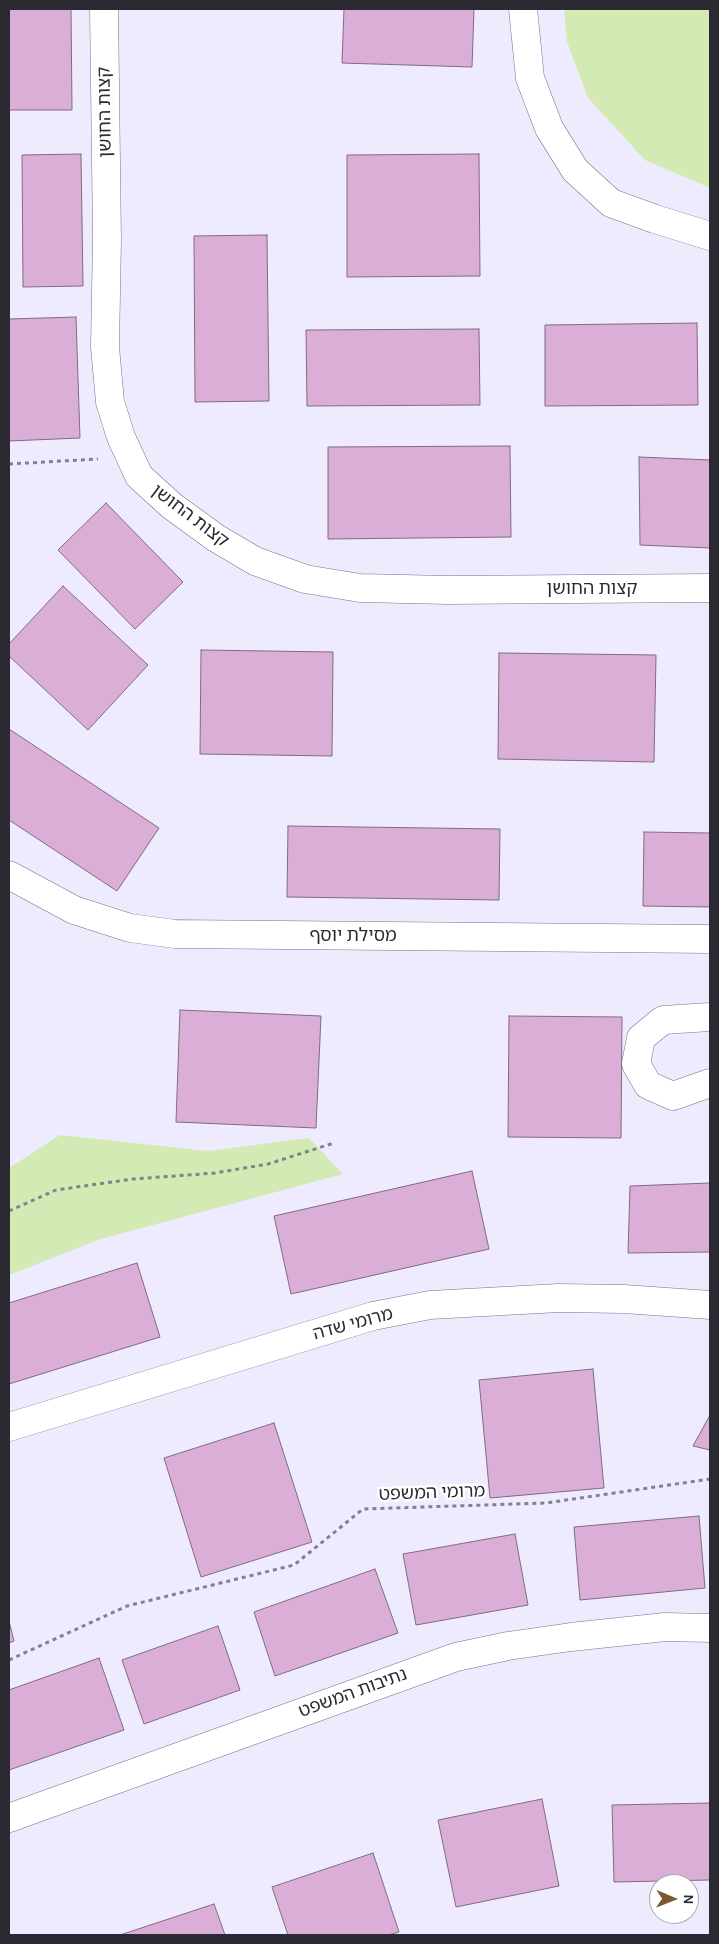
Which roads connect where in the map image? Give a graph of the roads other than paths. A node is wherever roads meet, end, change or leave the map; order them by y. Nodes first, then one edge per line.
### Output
1 (104, 9) edge
2 (523, 9) edge
3 (710, 236) edge
4 (710, 588) edge
5 (9, 875) edge
6 (710, 939) edge
7 (710, 1017) edge
8 (710, 1083) edge
9 (710, 1306) edge
10 (9, 1427) edge
11 (710, 1628) edge
12 (9, 1818) edge

1 - 4 street, קצות החושן
2 - 3 street
5 - 6 street, מסילת יוסף
7 - 8 street
9 - 10 street, מרומי שדה
11 - 12 street, נתיבות המשפט

